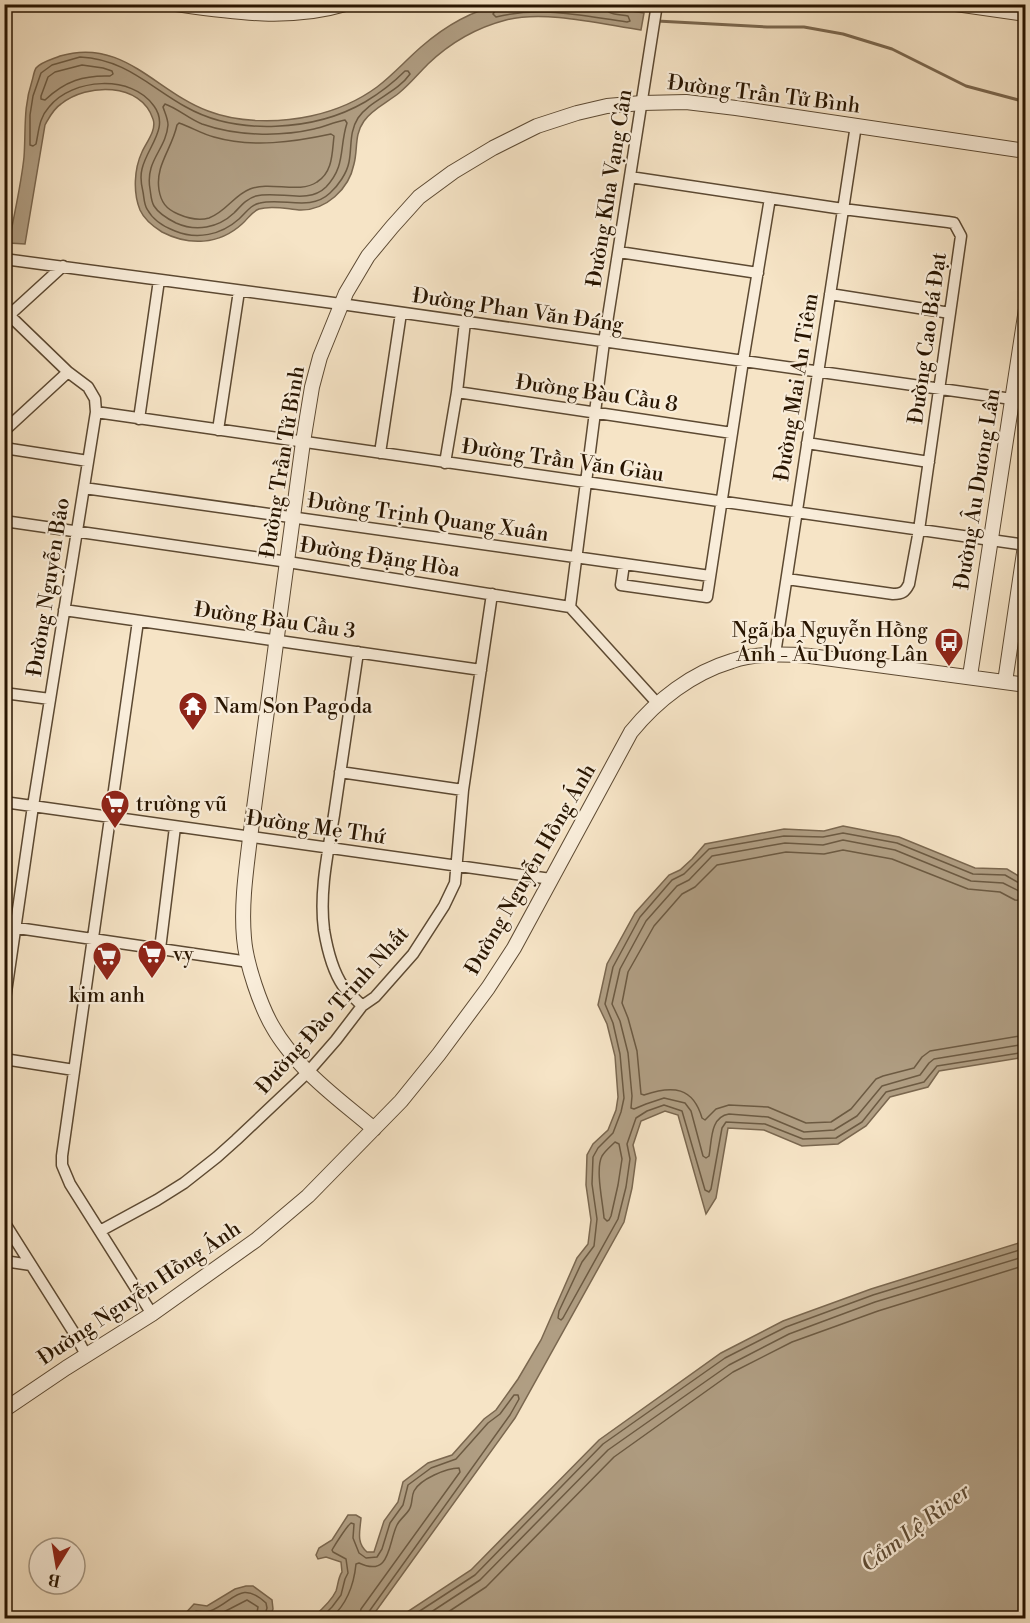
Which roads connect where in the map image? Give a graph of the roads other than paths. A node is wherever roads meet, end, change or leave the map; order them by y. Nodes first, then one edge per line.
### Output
1 (176, 4) edge
2 (345, 4) edge
3 (956, 4) edge
4 (225, 8) edge
5 (657, 8) edge
6 (1026, 14) edge
7 (642, 103) junction
8 (856, 125) junction
9 (1026, 151) edge
10 (630, 177) junction
11 (770, 198) junction
12 (843, 209) junction
13 (619, 252) junction
14 (4, 259) edge
15 (63, 266) junction
16 (758, 273) junction
17 (159, 280) junction
18 (239, 291) junction
19 (830, 294) junction
20 (341, 304) junction
21 (1026, 309) edge
22 (401, 313) junction
23 (950, 313) junction
24 (7, 317) edge
25 (465, 322) junction
26 (604, 342) junction
27 (743, 361) junction
28 (68, 372) junction
29 (818, 372) junction
30 (939, 389) junction
31 (457, 392) junction
32 (1019, 400) edge
33 (96, 412) junction
34 (595, 413) junction
35 (139, 418) junction
36 (218, 430) junction
37 (4, 431) edge
38 (732, 433) junction
39 (303, 442) junction
40 (807, 442) junction
41 (4, 448) edge
42 (380, 453) junction
43 (88, 461) junction
44 (928, 462) junction
45 (445, 463) junction
46 (586, 483) junction
47 (84, 488) junction
48 (722, 502) junction
49 (796, 512) junction
50 (293, 518) junction
51 (4, 521) edge
52 (918, 530) junction
53 (77, 532) junction
54 (990, 540) junction
55 (1025, 543) edge
56 (577, 557) junction
57 (288, 562) junction
58 (624, 564) junction
59 (710, 576) junction
60 (786, 579) junction
61 (492, 594) junction
62 (570, 607) junction
63 (64, 610) junction
64 (138, 621) junction
65 (277, 640) junction
66 (358, 652) junction
67 (776, 654) junction
68 (481, 670) junction
69 (970, 676) junction
70 (1005, 682) junction
71 (1026, 685) edge
72 (4, 693) edge
73 (50, 699) junction
74 (657, 703) junction
75 (340, 772) junction
76 (463, 790) junction
77 (4, 802) edge
78 (33, 806) junction
79 (109, 818) junction
80 (176, 827) junction
81 (250, 838) junction
82 (329, 849) junction
83 (457, 866) junction
84 (551, 879) junction
85 (10, 927) edge
86 (93, 939) junction
87 (160, 949) junction
88 (249, 962) junction
89 (4, 1006) edge
90 (362, 1006) junction
91 (4, 1059) edge
92 (74, 1070) junction
93 (308, 1072) junction
94 (374, 1129) junction
95 (4, 1222) edge
96 (100, 1231) junction
97 (4, 1261) edge
98 (31, 1265) junction
99 (152, 1314) junction
100 (86, 1355) junction
101 (4, 1410) edge

1 - 4 street
2 - 4 street
3 - 6 street
5 - 7 street, Đường Kha Vạng Cân
7 - 8 street, Đường Trần Tử Bình
7 - 10 street, Đường Kha Vạng Cân
7 - 20 street, Đường Trần Tử Bình
8 - 9 street, Đường Trần Tử Bình
8 - 12 street, Đường Mai An Tiêm
10 - 11 street, Đường Cao Bá Đạt
10 - 13 street, Đường Kha Vạng Cân
11 - 12 street, Đường Cao Bá Đạt
11 - 16 street
12 - 19 street, Đường Mai An Tiêm
12 - 23 street, Đường Cao Bá Đạt
13 - 16 street
13 - 26 street, Đường Kha Vạng Cân
14 - 15 street, Đường Phan Văn Đáng
15 - 17 street, Đường Phan Văn Đáng
15 - 24 street
16 - 27 street
17 - 18 street, Đường Phan Văn Đáng
17 - 35 street
18 - 20 street, Đường Phan Văn Đáng
18 - 36 street
19 - 23 street
19 - 29 street, Đường Mai An Tiêm
20 - 22 street, Đường Phan Văn Đáng
20 - 39 street, Đường Trần Tử Bình
21 - 32 street, Đường Âu Dương Lân
22 - 25 street, Đường Phan Văn Đáng
22 - 42 street
23 - 30 street, Đường Cao Bá Đạt
24 - 28 street
25 - 26 street, Đường Phan Văn Đáng
25 - 31 street
26 - 27 street, Đường Phan Văn Đáng
26 - 34 street, Đường Kha Vạng Cân
27 - 29 street, Đường Phan Văn Đáng
27 - 38 street
28 - 33 street
28 - 37 street
29 - 30 street, Đường Phan Văn Đáng
29 - 40 street, Đường Mai An Tiêm
30 - 32 street, Đường Phan Văn Đáng
30 - 44 street, Đường Cao Bá Đạt
31 - 34 street, Đường Bàu Cầu 8
31 - 45 street
32 - 54 street, Đường Âu Dương Lân
33 - 35 street, Đường Trần Văn Giàu
33 - 43 street, Đường Nguyễn Bảo
34 - 38 street, Đường Bàu Cầu 8
34 - 46 street, Đường Kha Vạng Cân
35 - 36 street, Đường Trần Văn Giàu
36 - 39 street, Đường Trần Văn Giàu
38 - 48 street
39 - 42 street, Đường Trần Văn Giàu
39 - 50 street, Đường Trần Tử Bình
40 - 44 street
40 - 49 street, Đường Mai An Tiêm
41 - 43 street
42 - 45 street, Đường Trần Văn Giàu
43 - 47 street, Đường Nguyễn Bảo
44 - 52 street, Đường Cao Bá Đạt
45 - 46 street, Đường Trần Văn Giàu
46 - 48 street, Đường Trần Văn Giàu
46 - 56 street, Đường Kha Vạng Cân
47 - 50 street, Đường Trịnh Quang Xuân
47 - 53 street, Đường Nguyễn Bảo
48 - 49 street, Đường Trần Văn Giàu
48 - 59 street
49 - 52 street, Đường Trần Văn Giàu
49 - 60 street, Đường Mai An Tiêm
50 - 56 street, Đường Trịnh Quang Xuân
50 - 57 street, Đường Trần Tử Bình
51 - 53 street, Đường Đặng Hòa
52 - 54 street, Đường Trần Văn Giàu
52 - 60 street, Đường Cao Bá Đạt
53 - 57 street, Đường Đặng Hòa
53 - 63 street, Đường Nguyễn Bảo
54 - 55 street, Đường Trần Văn Giàu
54 - 69 street, Đường Âu Dương Lân
55 - 70 street
56 - 58 street, Đường Trịnh Quang Xuân
56 - 62 street, Đường Kha Vạng Cân
57 - 61 street, Đường Đặng Hòa
57 - 65 street, Đường Trần Tử Bình
58 - 59 street, Đường Trịnh Quang Xuân
58 - 59 street
60 - 67 street, Đường Mai An Tiêm
61 - 62 street, Đường Đặng Hòa
61 - 68 street, Đường Đào Trinh Nhất
62 - 74 street
63 - 64 street, Đường Bàu Cầu 3
63 - 73 street, Đường Nguyễn Bảo
64 - 65 street, Đường Bàu Cầu 3
64 - 79 street
65 - 66 street, Đường Bàu Cầu 3
65 - 81 street, Đường Trần Tử Bình
66 - 68 street, Đường Bàu Cầu 3
66 - 75 street
67 - 69 street, Đường Nguyễn Hồng Ánh
67 - 74 street, Đường Nguyễn Hồng Ánh
68 - 76 street, Đường Đào Trinh Nhất
69 - 70 street, Đường Nguyễn Hồng Ánh
70 - 71 street, Đường Nguyễn Hồng Ánh
72 - 73 street
73 - 78 street, Đường Nguyễn Bảo
74 - 84 street, Đường Nguyễn Hồng Ánh
75 - 76 street
75 - 82 street
76 - 83 street, Đường Đào Trinh Nhất
77 - 78 street, Đường Mẹ Thứ
78 - 79 street, Đường Mẹ Thứ
78 - 85 street, Đường Nguyễn Bảo
79 - 80 street, Đường Mẹ Thứ
79 - 86 street
80 - 81 street, Đường Mẹ Thứ
80 - 87 street
81 - 82 street, Đường Mẹ Thứ
81 - 88 street, Đường Trần Tử Bình
82 - 83 street, Đường Mẹ Thứ
82 - 90 street
83 - 84 street, Đường Mẹ Thứ
83 - 90 street, Đường Đào Trinh Nhất
84 - 94 street, Đường Nguyễn Hồng Ánh
85 - 86 street
85 - 89 street, Đường Nguyễn Bảo
86 - 87 street
86 - 92 street
87 - 88 street
88 - 93 street, Đường Trần Tử Bình
90 - 93 street, Đường Đào Trinh Nhất
91 - 92 street
92 - 96 street
93 - 94 street, Đường Trần Tử Bình
93 - 96 street, Đường Đào Trinh Nhất
94 - 99 street, Đường Nguyễn Hồng Ánh
95 - 98 street
96 - 99 street
97 - 98 street
98 - 100 street
99 - 100 street, Đường Nguyễn Hồng Ánh
100 - 101 street, Đường Nguyễn Hồng Ánh

